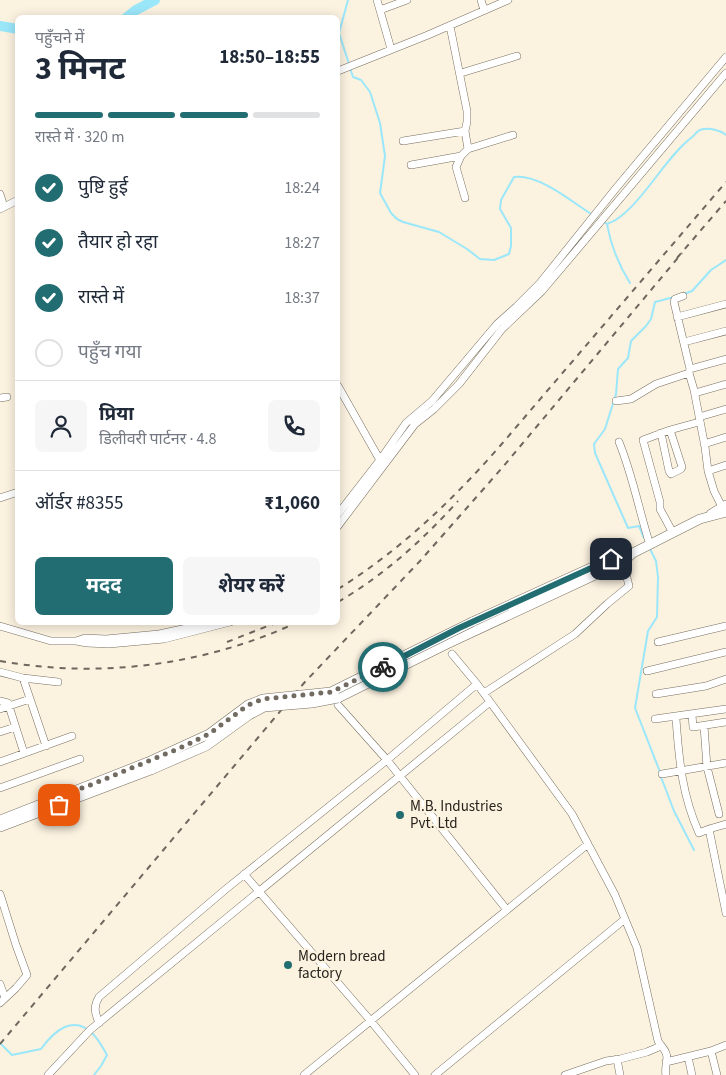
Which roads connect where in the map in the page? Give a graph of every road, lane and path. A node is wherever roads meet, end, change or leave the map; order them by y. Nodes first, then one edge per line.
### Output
1 (377, 0) edge
2 (407, 0) edge
3 (481, 0) edge
4 (508, 0) edge
5 (380, 10) junction
6 (484, 10) junction
7 (450, 26) junction
8 (391, 49) junction
9 (517, 56) dead end
10 (726, 57) edge
11 (340, 70) edge
12 (460, 73) junction
13 (726, 73) edge
14 (465, 131) junction
15 (513, 135) dead end
16 (403, 141) dead end
17 (468, 149) junction
18 (461, 156) junction
19 (411, 166) dead end
20 (0, 194) edge
21 (465, 198) dead end
22 (15, 202) edge
23 (2, 208) edge
24 (684, 296) dead end
25 (726, 304) edge
26 (677, 317) junction
27 (726, 331) edge
28 (684, 342) junction
29 (726, 359) edge
30 (689, 371) junction
31 (726, 384) edge
32 (340, 390) edge
33 (695, 393) junction
34 (616, 401) dead end
35 (726, 409) edge
36 (699, 419) junction
37 (670, 430) junction
38 (661, 433) junction
39 (726, 437) edge
40 (620, 442) dead end
41 (704, 444) junction
42 (382, 463) junction
43 (726, 465) edge
44 (708, 472) junction
45 (15, 493) edge
46 (0, 498) edge
47 (725, 508) edge
48 (340, 512) edge
49 (340, 523) edge
50 (673, 533) junction
51 (650, 545) junction
52 (622, 558) junction
53 (613, 563) junction
54 (200, 625) edge
55 (218, 625) edge
56 (0, 626) edge
57 (726, 626) edge
58 (76, 641) junction
59 (658, 642) dead end
60 (726, 652) edge
61 (452, 654) dead end
62 (647, 671) dead end
63 (0, 672) edge
64 (22, 678) junction
65 (726, 679) edge
66 (58, 682) dead end
67 (477, 684) junction
68 (484, 693) junction
69 (656, 694) dead end
70 (30, 699) junction
71 (0, 701) edge
72 (490, 702) junction
73 (338, 705) dead end
74 (9, 706) junction
75 (0, 709) edge
76 (726, 710) edge
77 (692, 715) junction
78 (676, 716) junction
79 (655, 719) dead end
80 (726, 722) edge
81 (704, 726) junction
82 (15, 727) junction
83 (0, 732) edge
84 (72, 736) dead end
85 (46, 746) junction
86 (24, 754) junction
87 (80, 759) dead end
88 (387, 760) junction
89 (0, 762) edge
90 (726, 763) edge
91 (150, 766) junction
92 (707, 767) junction
93 (680, 771) junction
94 (662, 774) dead end
95 (400, 776) junction
96 (0, 788) edge
97 (58, 801) junction
98 (719, 814) dead end
99 (0, 820) edge
100 (726, 824) edge
101 (0, 828) edge
102 (709, 829) junction
103 (588, 844) junction
104 (244, 874) junction
105 (723, 884) edge
106 (258, 891) junction
107 (0, 894) edge
108 (726, 909) edge
109 (2, 910) edge
110 (507, 910) junction
111 (625, 919) junction
112 (0, 984) edge
113 (3, 1000) edge
114 (370, 1020) junction
115 (99, 1023) junction
116 (726, 1045) edge
117 (661, 1046) junction
118 (712, 1050) junction
119 (688, 1057) junction
120 (617, 1060) junction
121 (666, 1062) junction
122 (565, 1074) edge
123 (48, 1075) edge
124 (304, 1075) edge
125 (415, 1075) edge
126 (435, 1075) edge
127 (620, 1075) edge
128 (666, 1075) edge
129 (692, 1075) edge
130 (717, 1075) edge

1 - 5 street
2 - 5 street
3 - 6 street
4 - 6 street
5 - 8 street
6 - 7 street
7 - 8 street
7 - 12 street
8 - 11 street
9 - 12 street
10 - 42 street
12 - 14 street
13 - 42 street
14 - 16 street
14 - 17 street
15 - 17 street
17 - 18 street
18 - 19 street
18 - 21 street
20 - 23 street
22 - 23 street
24 - 26 street
25 - 26 street
26 - 28 street
27 - 28 street
28 - 30 street
29 - 30 street
30 - 33 street
30 - 34 street
31 - 33 street
32 - 42 street
33 - 36 street
35 - 36 street
36 - 37 street
36 - 41 street
37 - 38 street
37 - 38 street
38 - 50 street
39 - 41 street
40 - 51 street
41 - 44 street
42 - 48 street
42 - 49 street
43 - 44 street
44 - 47 street
45 - 46 street
47 - 50 main road
50 - 51 main road
51 - 52 main road
52 - 53 main road
52 - 68 street
53 - 91 main road, bridge
53 - 91 main road, bridge
54 - 58 street
55 - 58 street
56 - 58 street
57 - 59 street
60 - 62 street
61 - 67 street
63 - 64 street
64 - 66 street
64 - 70 street
65 - 69 street
67 - 68 street
67 - 88 street
68 - 72 street
70 - 74 street
70 - 85 street
71 - 74 street
72 - 95 street
72 - 103 street
73 - 88 street
74 - 75 street
74 - 82 street
76 - 77 street
77 - 78 street
77 - 81 street
78 - 79 street
78 - 93 street
80 - 81 street
81 - 92 street
82 - 83 street
82 - 86 street
84 - 85 street
85 - 86 street
86 - 89 street
87 - 96 street
88 - 95 street
88 - 104 street
90 - 92 street
91 - 97 main road
91 - 97 main road
92 - 93 street
92 - 98 street
93 - 94 street
93 - 102 street
95 - 106 street
95 - 110 street
97 - 99 main road
97 - 101 main road
100 - 102 street
102 - 105 street
103 - 110 street
103 - 111 street
104 - 106 street
104 - 115 street
105 - 108 street
106 - 114 street
106 - 115 street
107 - 109 street
109 - 113 street
110 - 114 street
111 - 117 street
111 - 126 street
112 - 113 street
114 - 124 street
114 - 125 street
115 - 123 street
116 - 118 street
117 - 120 street
117 - 121 street
118 - 119 street
118 - 130 street
119 - 121 street
119 - 129 street
120 - 122 street
120 - 127 street
121 - 128 street

